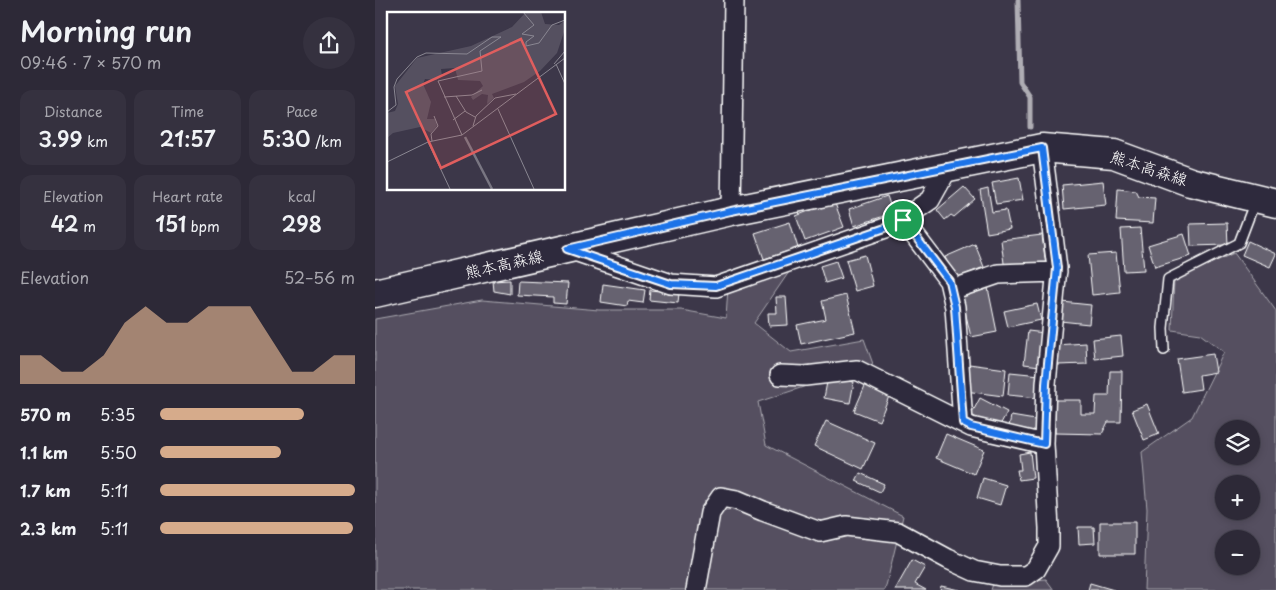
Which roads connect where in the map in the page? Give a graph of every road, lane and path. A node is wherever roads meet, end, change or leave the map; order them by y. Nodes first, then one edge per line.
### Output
1 (734, 0) edge
2 (1042, 148) junction
3 (949, 166) junction
4 (1266, 201) edge
5 (731, 211) junction
6 (903, 220) junction
7 (567, 249) junction
8 (1057, 272) junction
9 (951, 290) junction
10 (375, 294) edge
11 (1164, 350) dead end
12 (781, 375) dead end
13 (963, 423) junction
14 (1044, 444) junction
15 (696, 590) edge

1 - 5 street
2 - 3 main road, 熊本高森線
2 - 4 main road, 熊本高森線
2 - 8 street
3 - 5 main road, 熊本高森線
3 - 6 street
4 - 11 lane
5 - 7 main road, 熊本高森線
6 - 7 street
6 - 9 street
7 - 10 main road, 熊本高森線
8 - 9 street
8 - 14 street
9 - 13 street
12 - 13 street
13 - 14 street
14 - 15 street

